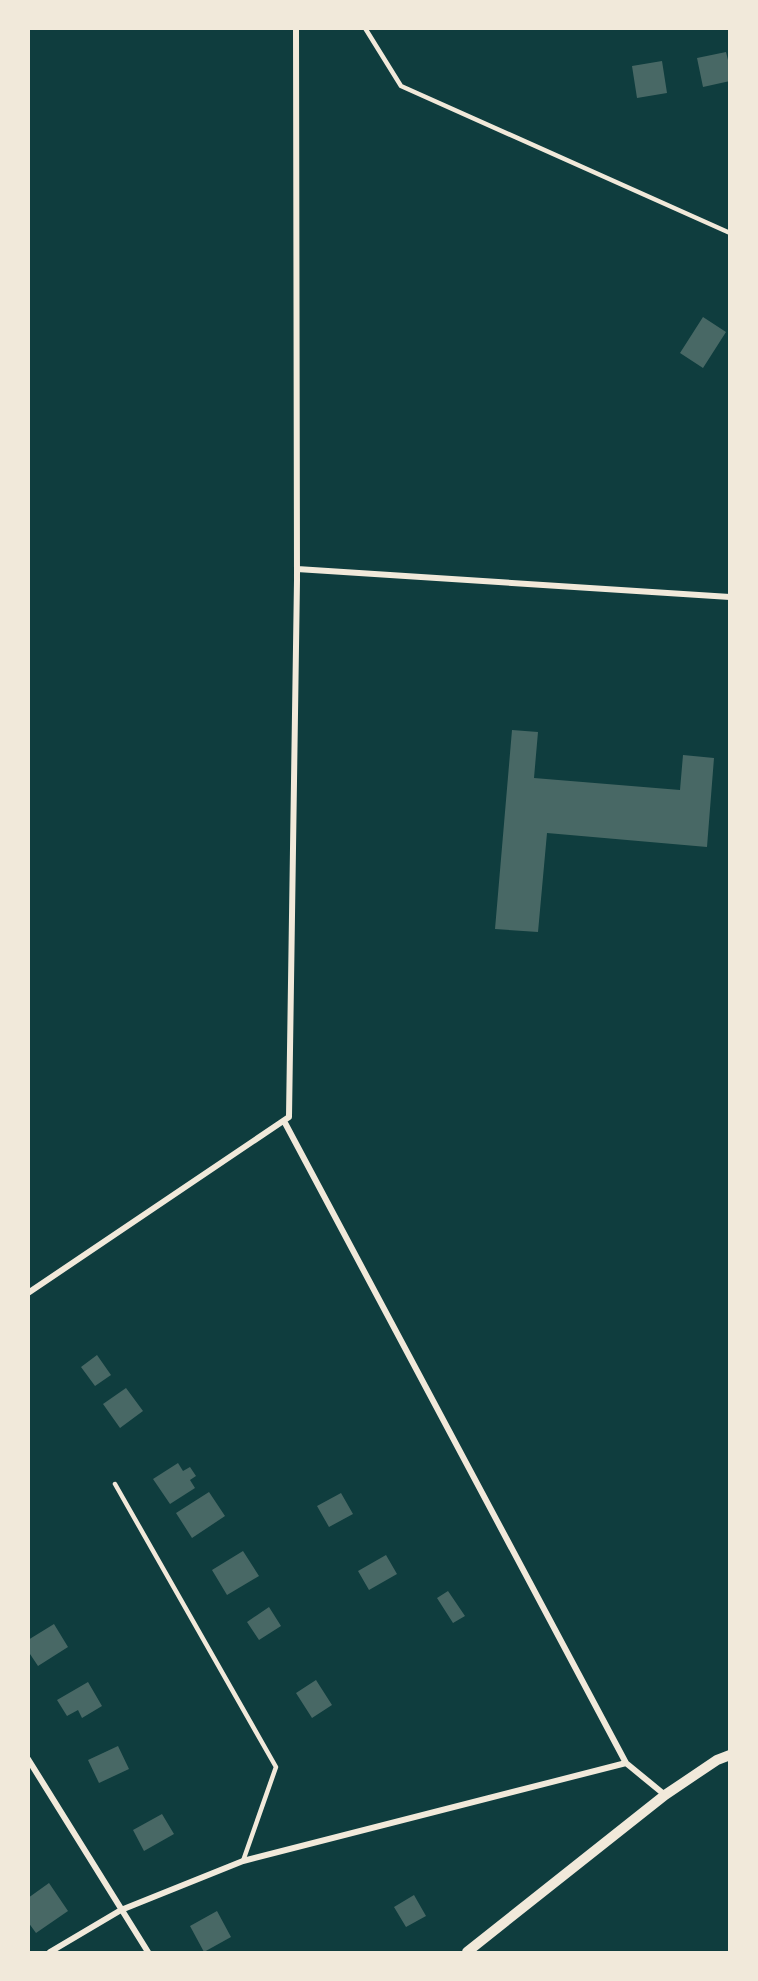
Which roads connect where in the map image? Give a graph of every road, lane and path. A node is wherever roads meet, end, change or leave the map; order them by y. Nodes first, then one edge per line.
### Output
1 (296, 28) edge
2 (365, 28) edge
3 (729, 233) edge
4 (297, 569) junction
5 (729, 597) edge
6 (284, 1120) junction
7 (28, 1293) edge
8 (115, 1484) dead end
9 (729, 1755) edge
10 (28, 1759) edge
11 (626, 1763) junction
12 (665, 1795) junction
13 (243, 1861) junction
14 (122, 1910) junction
15 (50, 1953) edge
16 (148, 1953) edge
17 (467, 1953) edge

1 - 4 street
2 - 3 lane
4 - 5 street
4 - 6 street
6 - 7 street
6 - 11 street
8 - 13 lane
9 - 12 street
10 - 14 street
11 - 12 street
11 - 13 street
12 - 17 street
13 - 14 street
14 - 15 street
14 - 16 street

